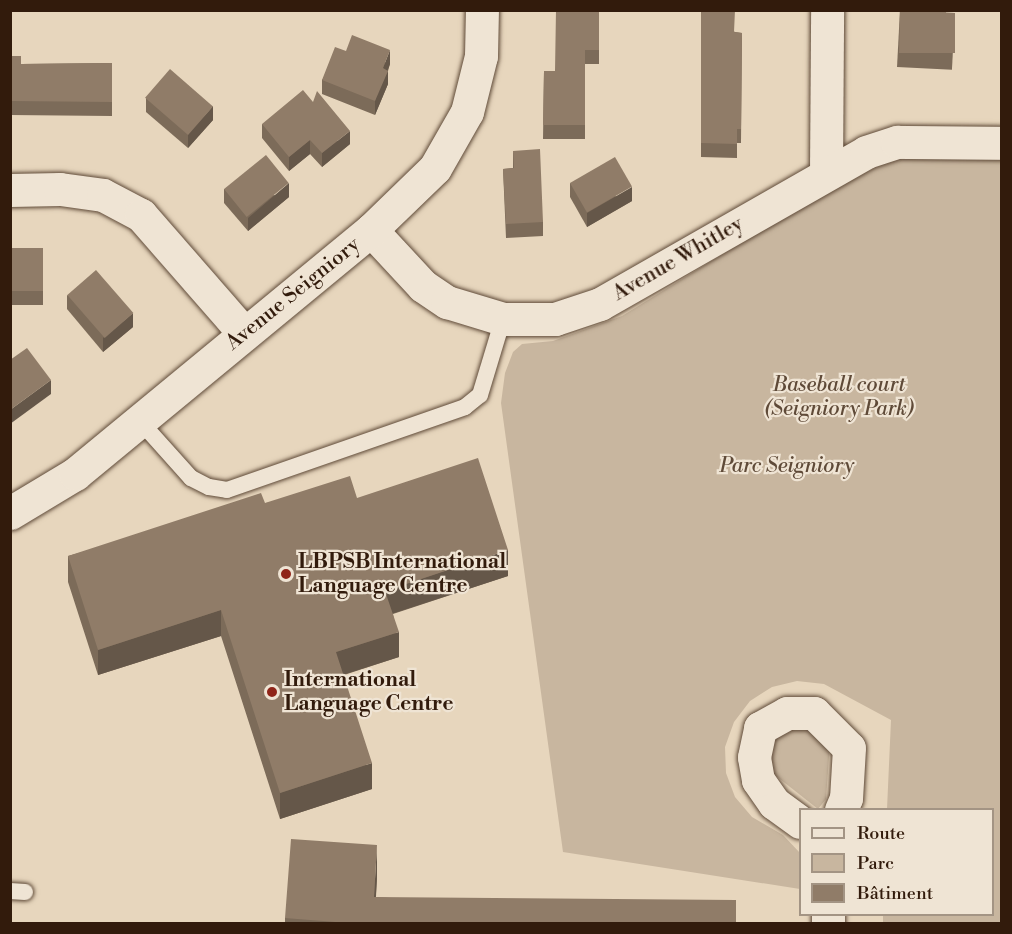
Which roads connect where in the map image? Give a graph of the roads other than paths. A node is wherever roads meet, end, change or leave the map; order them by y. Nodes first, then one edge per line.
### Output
1 (482, 10) edge
2 (827, 10) edge
3 (1002, 143) edge
4 (826, 172) junction
5 (10, 190) edge
6 (371, 230) junction
7 (503, 319) junction
8 (244, 333) junction
9 (139, 420) junction
10 (10, 513) edge
11 (843, 808) edge
12 (799, 821) edge

1 - 6 street, Avenue Seigniory
2 - 4 street
3 - 4 street, Avenue Whitley
4 - 7 street, Avenue Whitley
5 - 8 street
6 - 7 street, Avenue Whitley
6 - 8 street, Avenue Seigniory
7 - 9 lane
8 - 9 street, Avenue Seigniory
9 - 10 street, Avenue Seigniory
11 - 12 street

